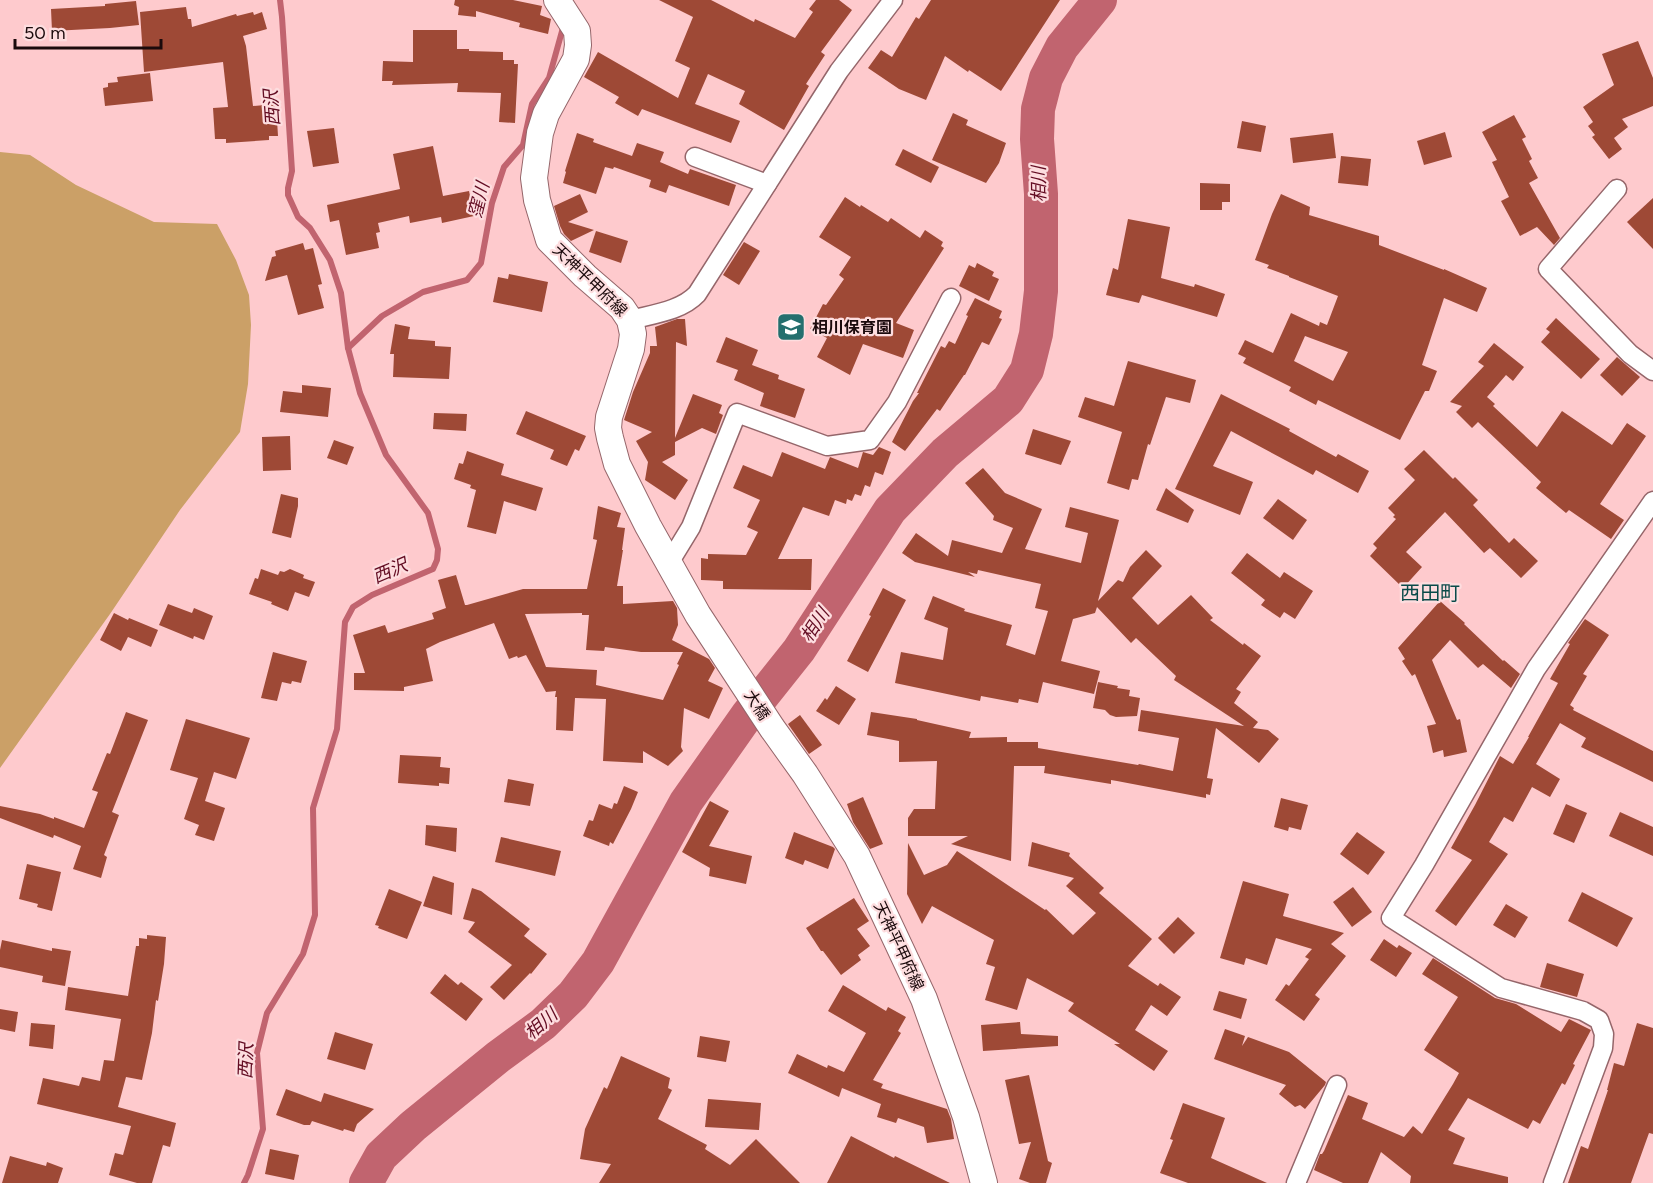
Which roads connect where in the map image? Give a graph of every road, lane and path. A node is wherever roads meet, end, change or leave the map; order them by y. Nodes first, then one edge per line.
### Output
1 (893, 0) edge
2 (559, 3) edge
3 (695, 157) dead end
4 (768, 184) junction
5 (1617, 189) dead end
6 (951, 298) dead end
7 (630, 320) junction
8 (1653, 371) edge
9 (1653, 501) edge
10 (669, 563) junction
11 (742, 682) joint
12 (772, 728) joint
13 (1337, 1085) dead end
14 (984, 1183) edge
15 (1296, 1183) edge
16 (1553, 1183) edge

1 - 4 street
2 - 7 main road, 天神平甲府線
3 - 4 street
4 - 7 street
5 - 8 street
6 - 10 street
7 - 10 main road, 天神平甲府線
9 - 16 street
10 - 11 main road, 天神平甲府線
11 - 12 main road, 大橋
12 - 14 main road, 天神平甲府線
13 - 15 street

